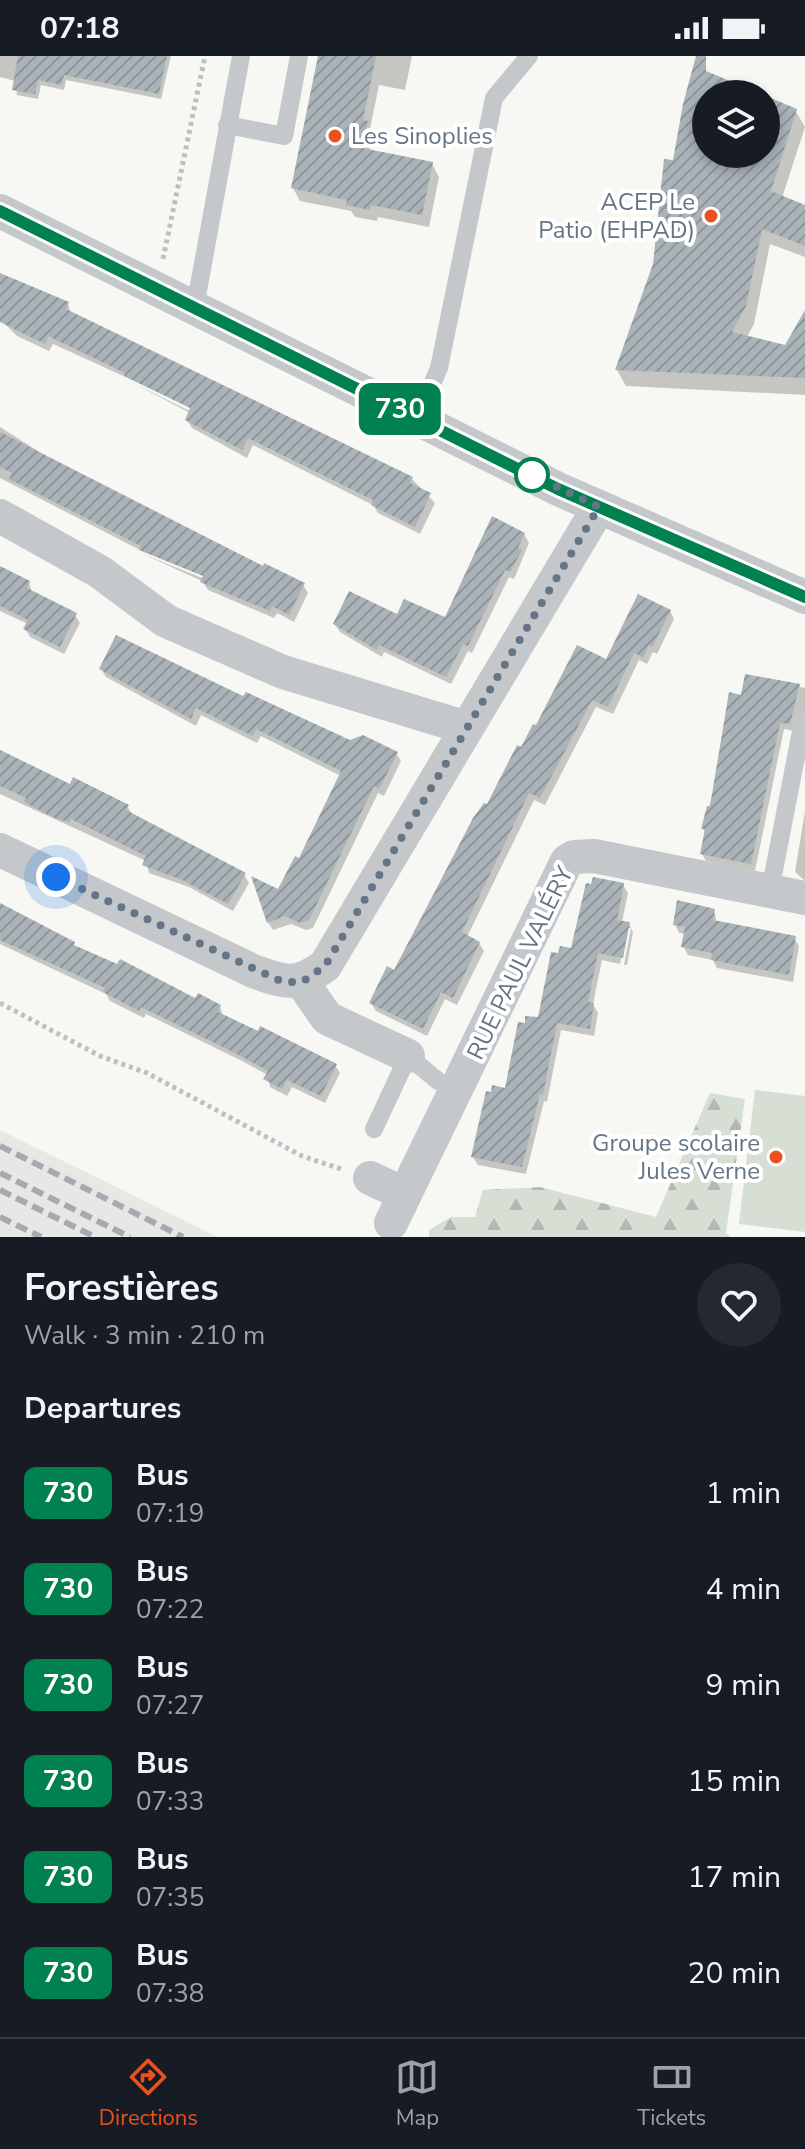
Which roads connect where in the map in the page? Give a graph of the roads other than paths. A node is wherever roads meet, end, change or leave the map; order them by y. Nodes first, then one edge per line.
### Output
1 (241, 56) edge
2 (299, 56) edge
3 (529, 56) edge
4 (227, 125) junction
5 (0, 211) edge
6 (195, 307) junction
7 (417, 418) junction
8 (599, 507) junction
9 (0, 516) edge
10 (805, 596) edge
11 (803, 721) edge
12 (467, 728) junction
13 (0, 850) edge
14 (770, 891) junction
15 (805, 898) edge
16 (302, 982) junction
17 (408, 1056) junction
18 (438, 1081) dead end
19 (374, 1129) dead end
20 (370, 1178) road end

1 - 4 lane
2 - 4 lane
3 - 7 lane
4 - 6 lane
5 - 6 street
6 - 7 street
7 - 8 street
8 - 10 street
8 - 12 street
9 - 12 street
11 - 14 lane
12 - 16 street
13 - 16 street
14 - 15 street, RUE PAUL VALÉRY
14 - 20 street, RUE PAUL VALÉRY
16 - 17 street
17 - 18 lane
17 - 19 lane

